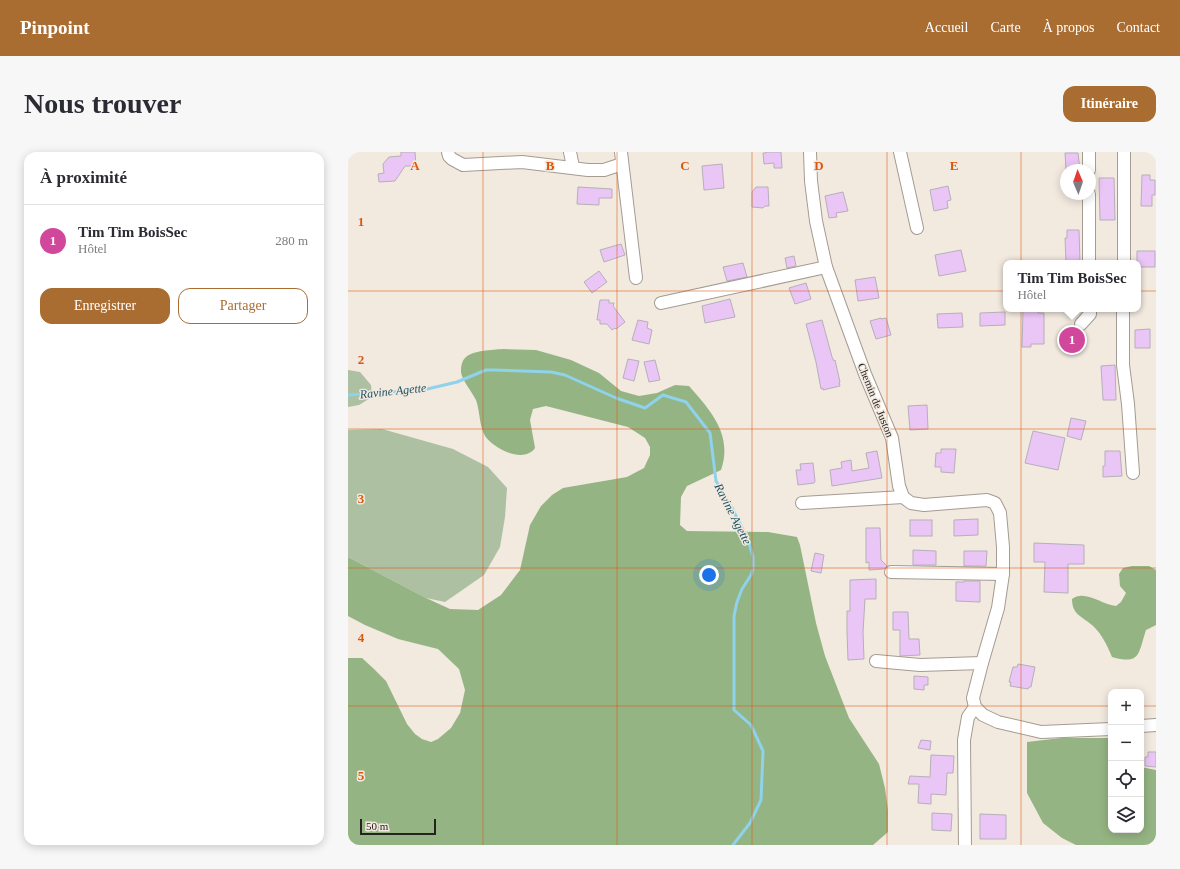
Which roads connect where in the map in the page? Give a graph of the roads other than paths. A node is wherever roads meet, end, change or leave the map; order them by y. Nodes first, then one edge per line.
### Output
1 (448, 152) edge
2 (570, 152) edge
3 (621, 152) edge
4 (810, 152) edge
5 (900, 152) edge
6 (1089, 152) edge
7 (1124, 152) edge
8 (1132, 152) edge
9 (622, 164) junction
10 (1089, 164) edge
11 (573, 167) junction
12 (1089, 200) edge
13 (918, 228) dead end
14 (1132, 250) dead end
15 (1089, 260) edge
16 (1124, 260) edge
17 (826, 267) junction
18 (636, 278) dead end
19 (661, 303) dead end
20 (1090, 312) edge
21 (1123, 312) edge
22 (1081, 324) dead end
23 (1133, 473) dead end
24 (903, 497) junction
25 (802, 503) dead end
26 (891, 572) dead end
27 (1003, 574) junction
28 (876, 661) dead end
29 (982, 662) junction
30 (975, 707) junction
31 (1156, 724) edge
32 (1144, 726) edge
33 (1108, 729) edge
34 (965, 845) edge

1 - 11 street
2 - 11 street
3 - 9 street
4 - 17 street, Chemin de Juston
5 - 13 street
6 - 10 street
7 - 16 street
8 - 14 street
9 - 11 street
9 - 18 street
12 - 15 street
17 - 19 street
17 - 24 street, Chemin de Juston
20 - 22 street
21 - 23 street
24 - 25 street
24 - 27 street
26 - 27 street
27 - 29 street
28 - 29 street
29 - 30 street
30 - 33 street
30 - 34 street
31 - 32 street

